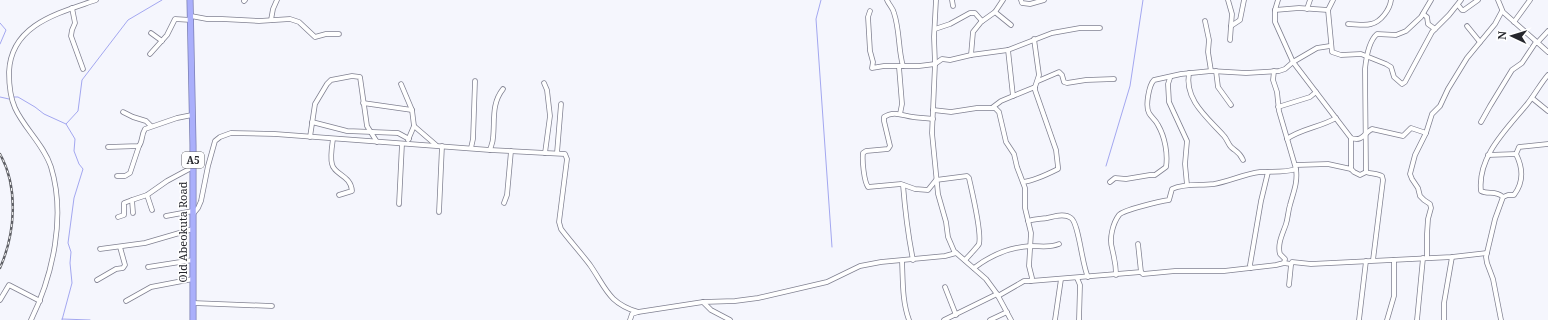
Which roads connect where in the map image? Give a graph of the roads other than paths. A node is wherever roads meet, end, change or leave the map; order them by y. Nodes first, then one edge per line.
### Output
1 (96, 0) edge
2 (190, 0) edge
3 (277, 0) edge
4 (887, 0) edge
5 (936, 0) edge
6 (952, 0) edge
7 (1003, 0) edge
8 (1021, 0) edge
9 (1044, 0) edge
10 (1228, 0) edge
11 (1244, 0) edge
12 (1278, 0) edge
13 (1310, 0) edge
14 (1333, 0) edge
15 (1391, 0) edge
16 (1431, 0) edge
17 (1462, 0) edge
18 (1478, 0) edge
19 (1498, 0) edge
20 (1530, 0) edge
21 (1458, 5) junction
22 (953, 6) dead end
23 (72, 8) junction
24 (1307, 9) junction
25 (1275, 10) junction
26 (1328, 10) junction
27 (1502, 10) junction
28 (870, 11) dead end
29 (995, 12) junction
30 (1424, 14) junction
31 (191, 18) junction
32 (271, 20) junction
33 (982, 21) junction
34 (1205, 21) dead end
35 (1514, 22) junction
36 (1348, 24) dead end
37 (1011, 25) dead end
38 (1231, 26) junction
39 (1467, 26) dead end
40 (1100, 28) dead end
41 (935, 29) junction
42 (1435, 29) junction
43 (1548, 31) edge
44 (151, 33) dead end
45 (339, 34) dead end
46 (1034, 39) junction
47 (1230, 40) dead end
48 (162, 41) junction
49 (1480, 42) junction
50 (1537, 43) junction
51 (1330, 46) junction
52 (1008, 50) junction
53 (1548, 52) edge
54 (150, 54) dead end
55 (971, 55) junction
56 (1366, 56) junction
57 (1293, 62) junction
58 (935, 64) junction
59 (901, 66) junction
60 (83, 69) dead end
61 (1214, 71) junction
62 (1274, 71) junction
63 (1189, 74) junction
64 (1548, 74) edge
65 (1170, 78) junction
66 (1114, 79) dead end
67 (475, 81) dead end
68 (1038, 81) junction
69 (544, 83) dead end
70 (401, 84) dead end
71 (1035, 87) junction
72 (503, 90) dead end
73 (1316, 92) junction
74 (1013, 96) junction
75 (1532, 98) junction
76 (364, 103) junction
77 (561, 104) dead end
78 (1231, 104) dead end
79 (1278, 107) junction
80 (992, 108) junction
81 (412, 110) junction
82 (933, 110) junction
83 (1548, 111) edge
84 (123, 112) dead end
85 (900, 114) junction
86 (192, 115) junction
87 (1336, 118) junction
88 (933, 119) junction
89 (312, 122) junction
90 (1482, 122) dead end
91 (151, 126) junction
92 (414, 126) junction
93 (369, 131) junction
94 (1426, 133) junction
95 (1366, 136) junction
96 (310, 137) junction
97 (333, 138) junction
98 (1351, 138) junction
99 (409, 139) junction
100 (1287, 139) junction
101 (377, 142) junction
102 (404, 144) junction
103 (1548, 144) edge
104 (139, 146) junction
105 (439, 146) junction
106 (108, 147) dead end
107 (471, 148) junction
108 (490, 150) junction
109 (511, 152) junction
110 (545, 153) junction
111 (557, 153) junction
112 (1516, 154) junction
113 (1488, 155) junction
114 (1243, 160) dead end
115 (193, 167) junction
116 (1296, 167) junction
117 (1352, 169) junction
118 (1268, 172) junction
119 (1366, 172) junction
120 (117, 176) dead end
121 (936, 180) junction
122 (1023, 182) junction
123 (1110, 182) dead end
124 (903, 185) junction
125 (1187, 185) junction
126 (147, 195) junction
127 (340, 195) dead end
128 (1503, 197) junction
129 (132, 200) junction
130 (504, 203) dead end
131 (399, 204) dead end
132 (152, 210) dead end
133 (439, 212) dead end
134 (133, 213) dead end
135 (193, 213) junction
136 (166, 216) dead end
137 (118, 217) dead end
138 (1028, 221) junction
139 (193, 229) junction
140 (1059, 244) dead end
141 (1138, 244) dead end
142 (1030, 246) junction
143 (120, 247) junction
144 (100, 249) dead end
145 (956, 253) junction
146 (1487, 253) junction
147 (1452, 257) junction
148 (1425, 258) junction
149 (193, 260) junction
150 (913, 260) junction
151 (965, 260) junction
152 (1373, 260) junction
153 (1394, 260) junction
154 (902, 261) junction
155 (1366, 261) junction
156 (1284, 263) junction
157 (1291, 264) junction
158 (148, 267) dead end
159 (974, 268) junction
160 (1251, 268) junction
161 (1141, 272) junction
162 (1116, 275) junction
163 (1088, 277) junction
164 (1061, 278) junction
165 (1077, 278) junction
166 (193, 279) junction
167 (97, 280) dead end
168 (1030, 281) junction
169 (1289, 285) dead end
170 (945, 287) dead end
171 (998, 295) junction
172 (0, 300) edge
173 (126, 301) dead end
174 (40, 302) junction
175 (703, 302) junction
176 (193, 303) junction
177 (272, 306) dead end
178 (638, 312) junction
179 (1007, 312) junction
180 (956, 315) junction
181 (31, 320) edge
182 (193, 320) edge
183 (630, 320) edge
184 (730, 320) edge
185 (909, 320) edge
186 (944, 320) edge
187 (990, 320) edge
188 (1011, 320) edge
189 (1055, 320) edge
190 (1079, 320) edge
191 (1359, 320) edge
192 (1387, 320) edge
193 (1417, 320) edge
194 (1444, 320) edge
195 (1501, 320) edge

1 - 23 street
2 - 31 highway, Old Abeokuta Road / A5
3 - 32 street
4 - 59 street
5 - 41 street
6 - 22 street
7 - 29 street
8 - 9 street
10 - 38 street
11 - 38 street
12 - 25 street
13 - 24 street
14 - 26 street
15 - 36 street
16 - 30 street
17 - 21 street
18 - 21 street
19 - 27 street
20 - 35 street
21 - 42 street
23 - 60 street
23 - 174 street
24 - 25 street
24 - 26 street
25 - 57 street
26 - 51 street
27 - 35 street
27 - 49 street
28 - 59 street
29 - 33 street
29 - 37 street
30 - 42 street
30 - 56 street
31 - 32 street
31 - 48 street
31 - 86 highway, Old Abeokuta Road / A5
32 - 45 street
33 - 41 street
33 - 55 street
34 - 61 street
35 - 50 street
38 - 47 street
39 - 49 street
40 - 46 street
41 - 58 street
42 - 56 street
43 - 50 street
44 - 48 street
46 - 52 street
46 - 68 street
48 - 54 street
49 - 94 street
50 - 53 street
50 - 90 street
51 - 56 street
51 - 57 street
52 - 55 street
52 - 74 street
55 - 58 street
56 - 95 street
57 - 62 street
57 - 73 street
58 - 59 street
58 - 82 street
59 - 85 street
61 - 62 street
61 - 63 street
61 - 78 street
62 - 79 street
63 - 65 street
63 - 114 street
64 - 75 street
65 - 123 street
65 - 125 street
66 - 68 street
67 - 107 street
68 - 71 street
69 - 110 street
70 - 81 street
71 - 74 street
71 - 122 street
72 - 108 street
73 - 79 street
73 - 87 street
74 - 80 street
75 - 83 street
75 - 113 street
76 - 81 street
76 - 89 street
76 - 93 street
77 - 111 street
79 - 100 street
80 - 82 street
80 - 122 street
81 - 92 street
82 - 88 street
84 - 91 street
85 - 88 street
85 - 124 street
86 - 91 street
86 - 115 highway, Old Abeokuta Road / A5
87 - 98 street
87 - 100 street
88 - 121 street
89 - 93 street
89 - 96 street
91 - 104 street
92 - 99 street
92 - 105 street
93 - 99 street
93 - 101 street
94 - 95 street
94 - 148 street
95 - 98 street
95 - 119 street
96 - 97 street
96 - 135 street
97 - 101 street
97 - 127 street
98 - 117 street
99 - 102 street
100 - 116 street
101 - 102 street
102 - 105 street
102 - 131 street
103 - 112 street
104 - 106 street
104 - 120 street
105 - 107 street
105 - 133 street
107 - 108 street
108 - 109 street
109 - 110 street
109 - 130 street
110 - 111 street
111 - 178 street
112 - 113 street
112 - 128 street
113 - 128 street
115 - 126 street
115 - 135 highway, Old Abeokuta Road / A5
116 - 117 street
116 - 118 street
116 - 156 street
117 - 119 street
118 - 125 street
118 - 160 street
119 - 152 street
121 - 124 street
121 - 145 street
121 - 151 street
122 - 138 street
124 - 150 street
125 - 162 street
126 - 129 street
126 - 132 street
128 - 146 street
129 - 134 street
129 - 137 street
135 - 136 street
135 - 139 highway, Old Abeokuta Road / A5
138 - 142 street
138 - 163 street
139 - 143 street
139 - 149 highway, Old Abeokuta Road / A5
140 - 142 street
141 - 161 street
142 - 159 street
142 - 168 street
143 - 144 street
143 - 167 street
145 - 150 street
145 - 151 street
146 - 147 street
146 - 195 street
147 - 148 street
147 - 194 street
148 - 153 street
148 - 193 street
149 - 158 street
149 - 166 highway, Old Abeokuta Road / A5
150 - 154 street
151 - 159 street
152 - 153 street
152 - 155 street
153 - 192 street
154 - 175 street
154 - 185 street
155 - 157 street
155 - 191 street
156 - 157 street
156 - 160 street
157 - 169 street
159 - 171 street
160 - 161 street
161 - 162 street
162 - 163 street
163 - 165 street
164 - 165 street
164 - 168 street
164 - 189 street
165 - 190 street
166 - 173 street
166 - 176 highway, Old Abeokuta Road / A5
168 - 171 street
170 - 180 street
171 - 179 street
171 - 180 street
172 - 174 street
174 - 181 street
175 - 178 street
175 - 184 street
176 - 177 street
176 - 182 highway, Old Abeokuta Road / A5
178 - 183 street
179 - 187 street
179 - 188 street
180 - 186 street

